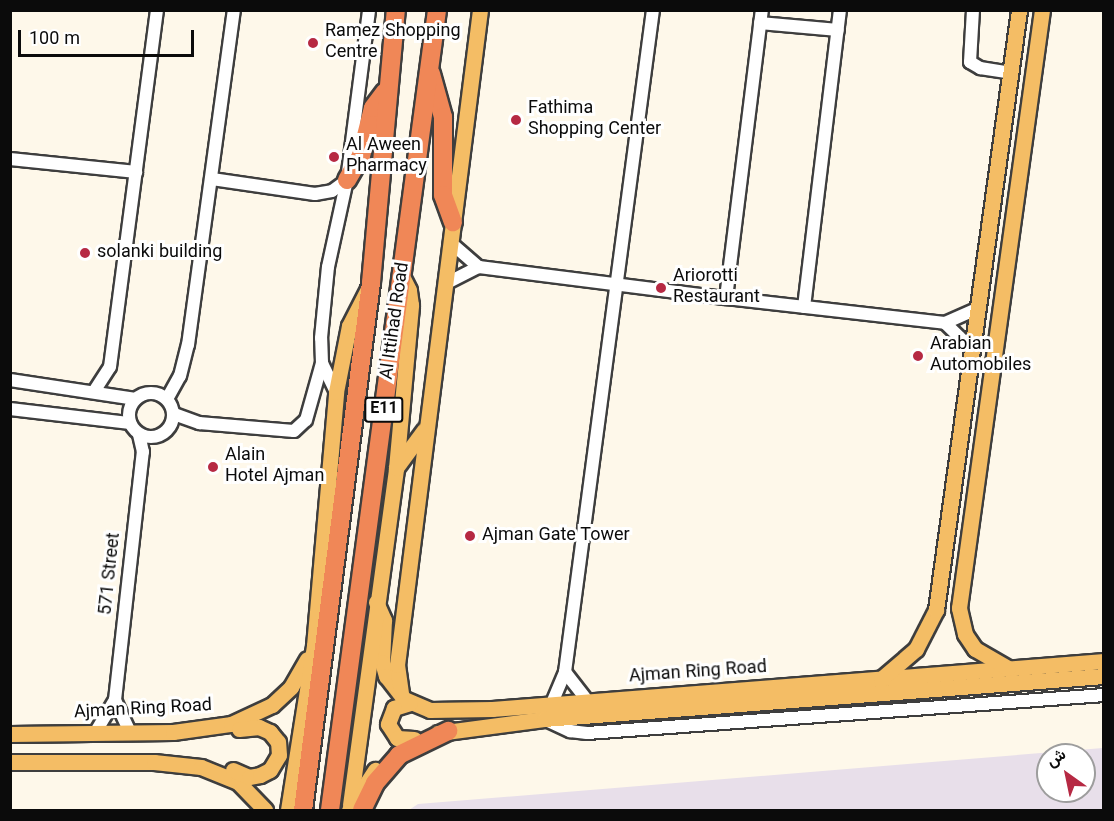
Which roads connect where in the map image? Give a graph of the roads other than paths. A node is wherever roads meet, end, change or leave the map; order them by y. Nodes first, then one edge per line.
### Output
1 (157, 10) edge
2 (234, 10) edge
3 (369, 10) edge
4 (396, 10) edge
5 (437, 10) edge
6 (480, 10) edge
7 (653, 10) edge
8 (840, 10) edge
9 (973, 10) edge
10 (1019, 10) edge
11 (1041, 10) edge
12 (761, 17) edge
13 (838, 30) junction
14 (429, 70) junction
15 (1010, 73) junction
16 (386, 91) junction
17 (10, 159) edge
18 (136, 172) junction
19 (212, 179) junction
20 (346, 180) junction
21 (315, 194) junction
22 (338, 213) junction
23 (453, 222) junction
24 (451, 243) junction
25 (479, 267) junction
26 (402, 276) junction
27 (370, 284) junction
28 (445, 284) junction
29 (617, 284) junction
30 (726, 298) junction
31 (804, 307) junction
32 (978, 308) junction
33 (945, 323) junction
34 (972, 349) junction
35 (322, 363) junction
36 (110, 367) junction
37 (10, 380) edge
38 (94, 390) junction
39 (336, 392) junction
40 (118, 393) junction
41 (135, 399) junction
42 (167, 399) junction
43 (10, 409) edge
44 (174, 414) junction
45 (428, 421) junction
46 (130, 423) junction
47 (146, 436) junction
48 (959, 446) junction
49 (396, 468) junction
50 (974, 496) junction
51 (376, 602) junction
52 (314, 646) junction
53 (1104, 662) edge
54 (1010, 669) junction
55 (565, 672) junction
56 (1104, 676) edge
57 (881, 679) junction
58 (1104, 695) edge
59 (115, 700) junction
60 (587, 700) junction
61 (407, 701) junction
62 (552, 703) junction
63 (544, 719) junction
64 (448, 731) junction
65 (129, 732) junction
66 (173, 732) junction
67 (95, 733) junction
68 (10, 734) edge
69 (414, 739) junction
70 (10, 762) edge
71 (154, 762) junction
72 (265, 810) edge
73 (288, 810) edge
74 (303, 810) edge
75 (330, 810) edge
76 (349, 810) edge
77 (362, 810) edge

1 - 18 street
2 - 19 street
3 - 20 street
4 - 16 highway, Al Ittihad Road / E11
5 - 14 highway, Al Ittihad Road / E11
6 - 23 main road
7 - 29 street
8 - 13 street
9 - 15 street
10 - 15 main road
11 - 50 main road
12 - 13 street
12 - 30 street
13 - 31 street
14 - 23 highway
14 - 26 highway, Al Ittihad Road / E11
15 - 32 main road
16 - 20 highway
16 - 27 highway, Al Ittihad Road / E11
17 - 18 street
18 - 36 street
19 - 21 street
19 - 42 street
20 - 21 street
20 - 22 street
21 - 22 street
22 - 35 street
23 - 24 main road
24 - 25 street
24 - 28 main road
25 - 28 street
25 - 29 street
26 - 49 main road
26 - 75 highway, Al Ittihad Road / E11
27 - 39 main road
27 - 74 highway, Al Ittihad Road / E11
28 - 45 main road
29 - 30 street
29 - 55 street
30 - 31 street
31 - 33 street
32 - 33 street
32 - 34 main road
33 - 34 street
34 - 48 main road
35 - 39 street
35 - 44 street
36 - 38 street
36 - 40 street
37 - 38 street
38 - 40 street
39 - 52 main road
40 - 41 street
41 - 42 street
41 - 46 street
42 - 44 street
43 - 46 street
44 - 47 street
45 - 49 main road
45 - 61 main road
46 - 47 street
47 - 59 street, 571 Street
48 - 50 main road
48 - 57 main road
49 - 51 main road
50 - 54 main road
51 - 61 main road
51 - 76 main road
52 - 66 main road, Ajman Ring Road
52 - 73 main road
53 - 54 main road, Ajman Ring Road
54 - 57 main road, Ajman Ring Road
55 - 60 street
55 - 62 street
56 - 63 main road, Ajman Ring Road
57 - 60 main road, Ajman Ring Road
58 - 63 street
59 - 65 street
59 - 67 street, 571 Street
60 - 62 main road, Ajman Ring Road
61 - 62 main road, Ajman Ring Road
61 - 69 main road
63 - 64 main road, Ajman Ring Road
64 - 69 main road, Ajman Ring Road
64 - 77 highway
65 - 66 main road, Ajman Ring Road
65 - 67 main road, Ajman Ring Road
66 - 71 main road
67 - 68 main road, Ajman Ring Road
69 - 76 main road, Ajman Ring Road
70 - 71 main road
71 - 72 main road

